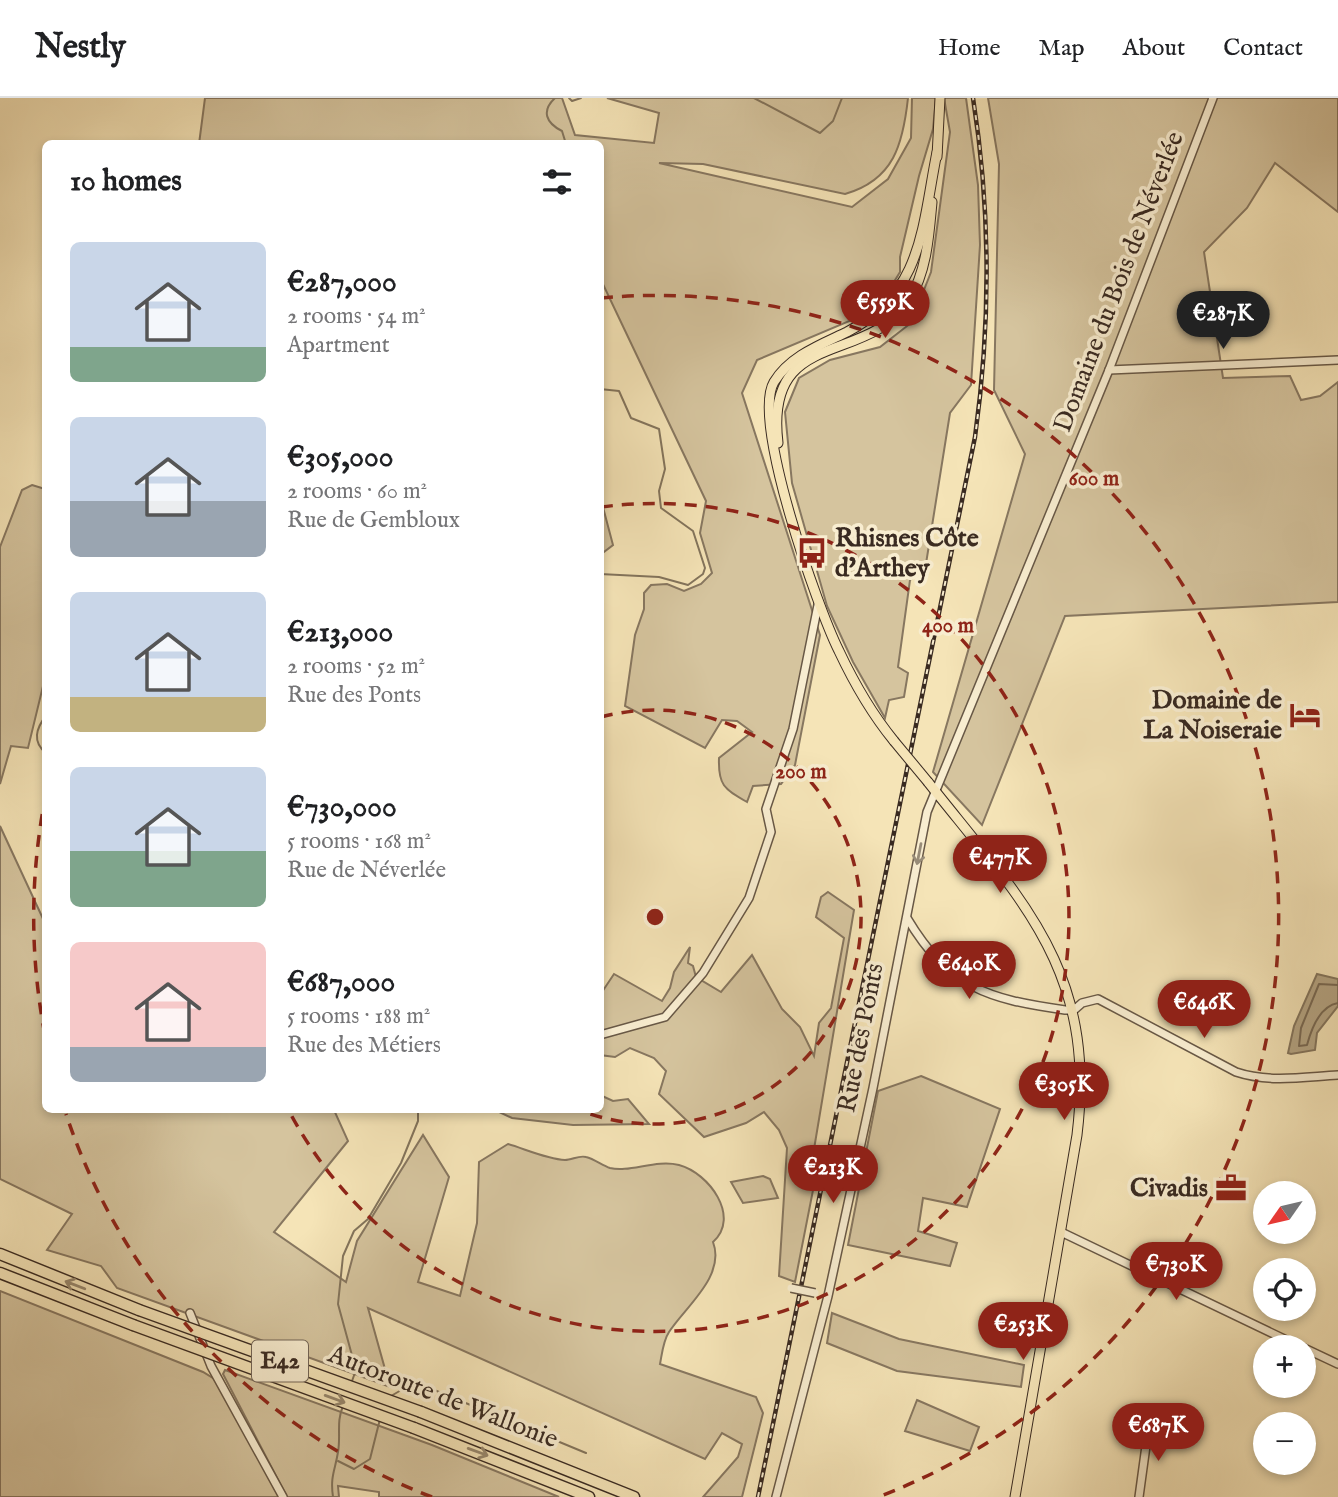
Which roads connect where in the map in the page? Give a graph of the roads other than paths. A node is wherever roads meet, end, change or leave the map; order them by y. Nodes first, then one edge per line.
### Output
1 (940, 98) edge
2 (1213, 98) edge
3 (937, 152) junction
4 (1338, 360) edge
5 (1109, 370) junction
6 (787, 497) junction
7 (818, 605) junction
8 (935, 791) junction
9 (906, 917) junction
10 (1074, 1010) junction
11 (604, 1034) edge
12 (1338, 1075) edge
13 (1060, 1232) junction
14 (0, 1254) edge
15 (0, 1273) edge
16 (791, 1288) dead end
17 (828, 1296) junction
18 (190, 1313) dead end
19 (1276, 1335) edge
20 (1316, 1354) edge
21 (1338, 1364) edge
22 (1149, 1424) dead end
23 (284, 1497) edge
24 (589, 1497) edge
25 (634, 1497) edge
26 (776, 1497) edge
27 (1015, 1497) edge
28 (1139, 1497) edge

1 - 3 main road
2 - 5 street, Domaine du Bois de Néverlée
3 - 6 main road
3 - 6 main road
4 - 5 street
5 - 8 street, Domaine du Bois de Néverlée
6 - 7 main road
7 - 8 main road, bridge
7 - 11 street
8 -> 9 street, Rue des Ponts
8 - 10 main road
9 - 10 street
9 - 17 street, Rue des Ponts
10 - 12 street
10 - 13 main road
13 - 19 street
13 - 27 main road
25 -> 14 highway, Autoroute de Wallonie / E42, bridge
15 -> 24 highway, Autoroute de Wallonie / E42, bridge
16 - 17 street, bridge
17 - 26 street, Rue des Ponts
18 - 23 street
20 - 21 street
22 - 28 street

